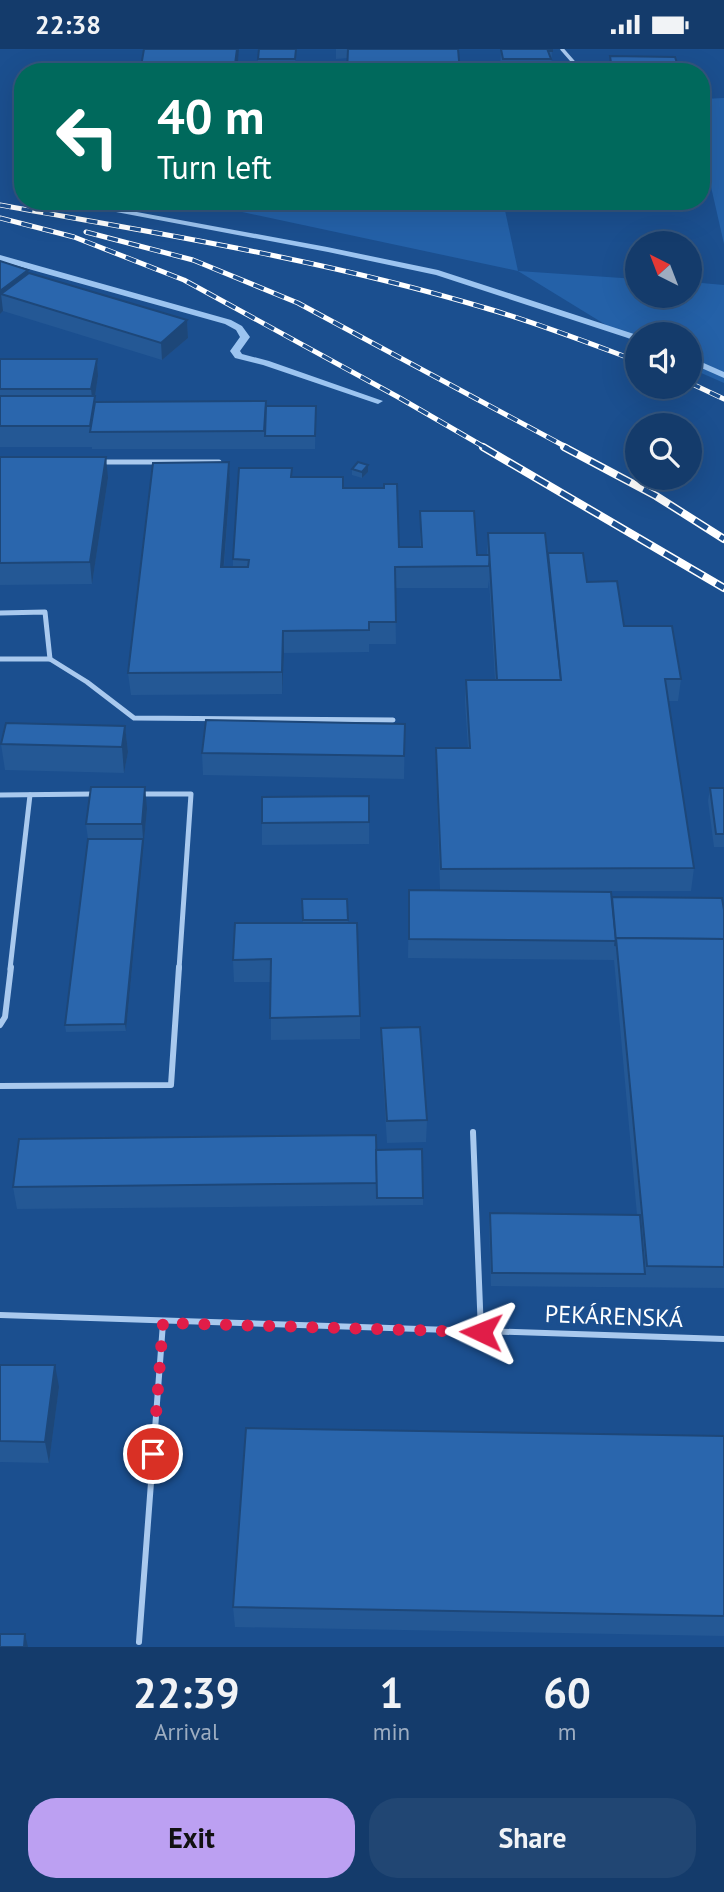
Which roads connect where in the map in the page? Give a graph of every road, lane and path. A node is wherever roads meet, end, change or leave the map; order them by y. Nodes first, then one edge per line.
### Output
1 (562, 49) edge
2 (573, 63) edge
3 (96, 462) edge
4 (219, 462) edge
5 (0, 613) edge
6 (0, 659) edge
7 (50, 659) junction
8 (393, 720) dead end
9 (97, 794) edge
10 (124, 794) edge
11 (0, 795) edge
12 (30, 795) junction
13 (0, 1025) edge
14 (0, 1086) edge
15 (473, 1132) dead end
16 (0, 1315) edge
17 (163, 1323) junction
18 (481, 1332) junction
19 (724, 1339) edge
20 (139, 1642) dead end

1 - 2 lane
3 - 4 lane
5 - 7 lane
6 - 7 lane
7 - 8 lane
9 - 12 lane
10 - 14 lane
11 - 12 lane
12 - 13 lane
15 - 18 lane
16 - 17 lane, PEKÁRENSKÁ
17 - 18 lane, PEKÁRENSKÁ
17 - 20 lane
18 - 19 lane, PEKÁRENSKÁ

